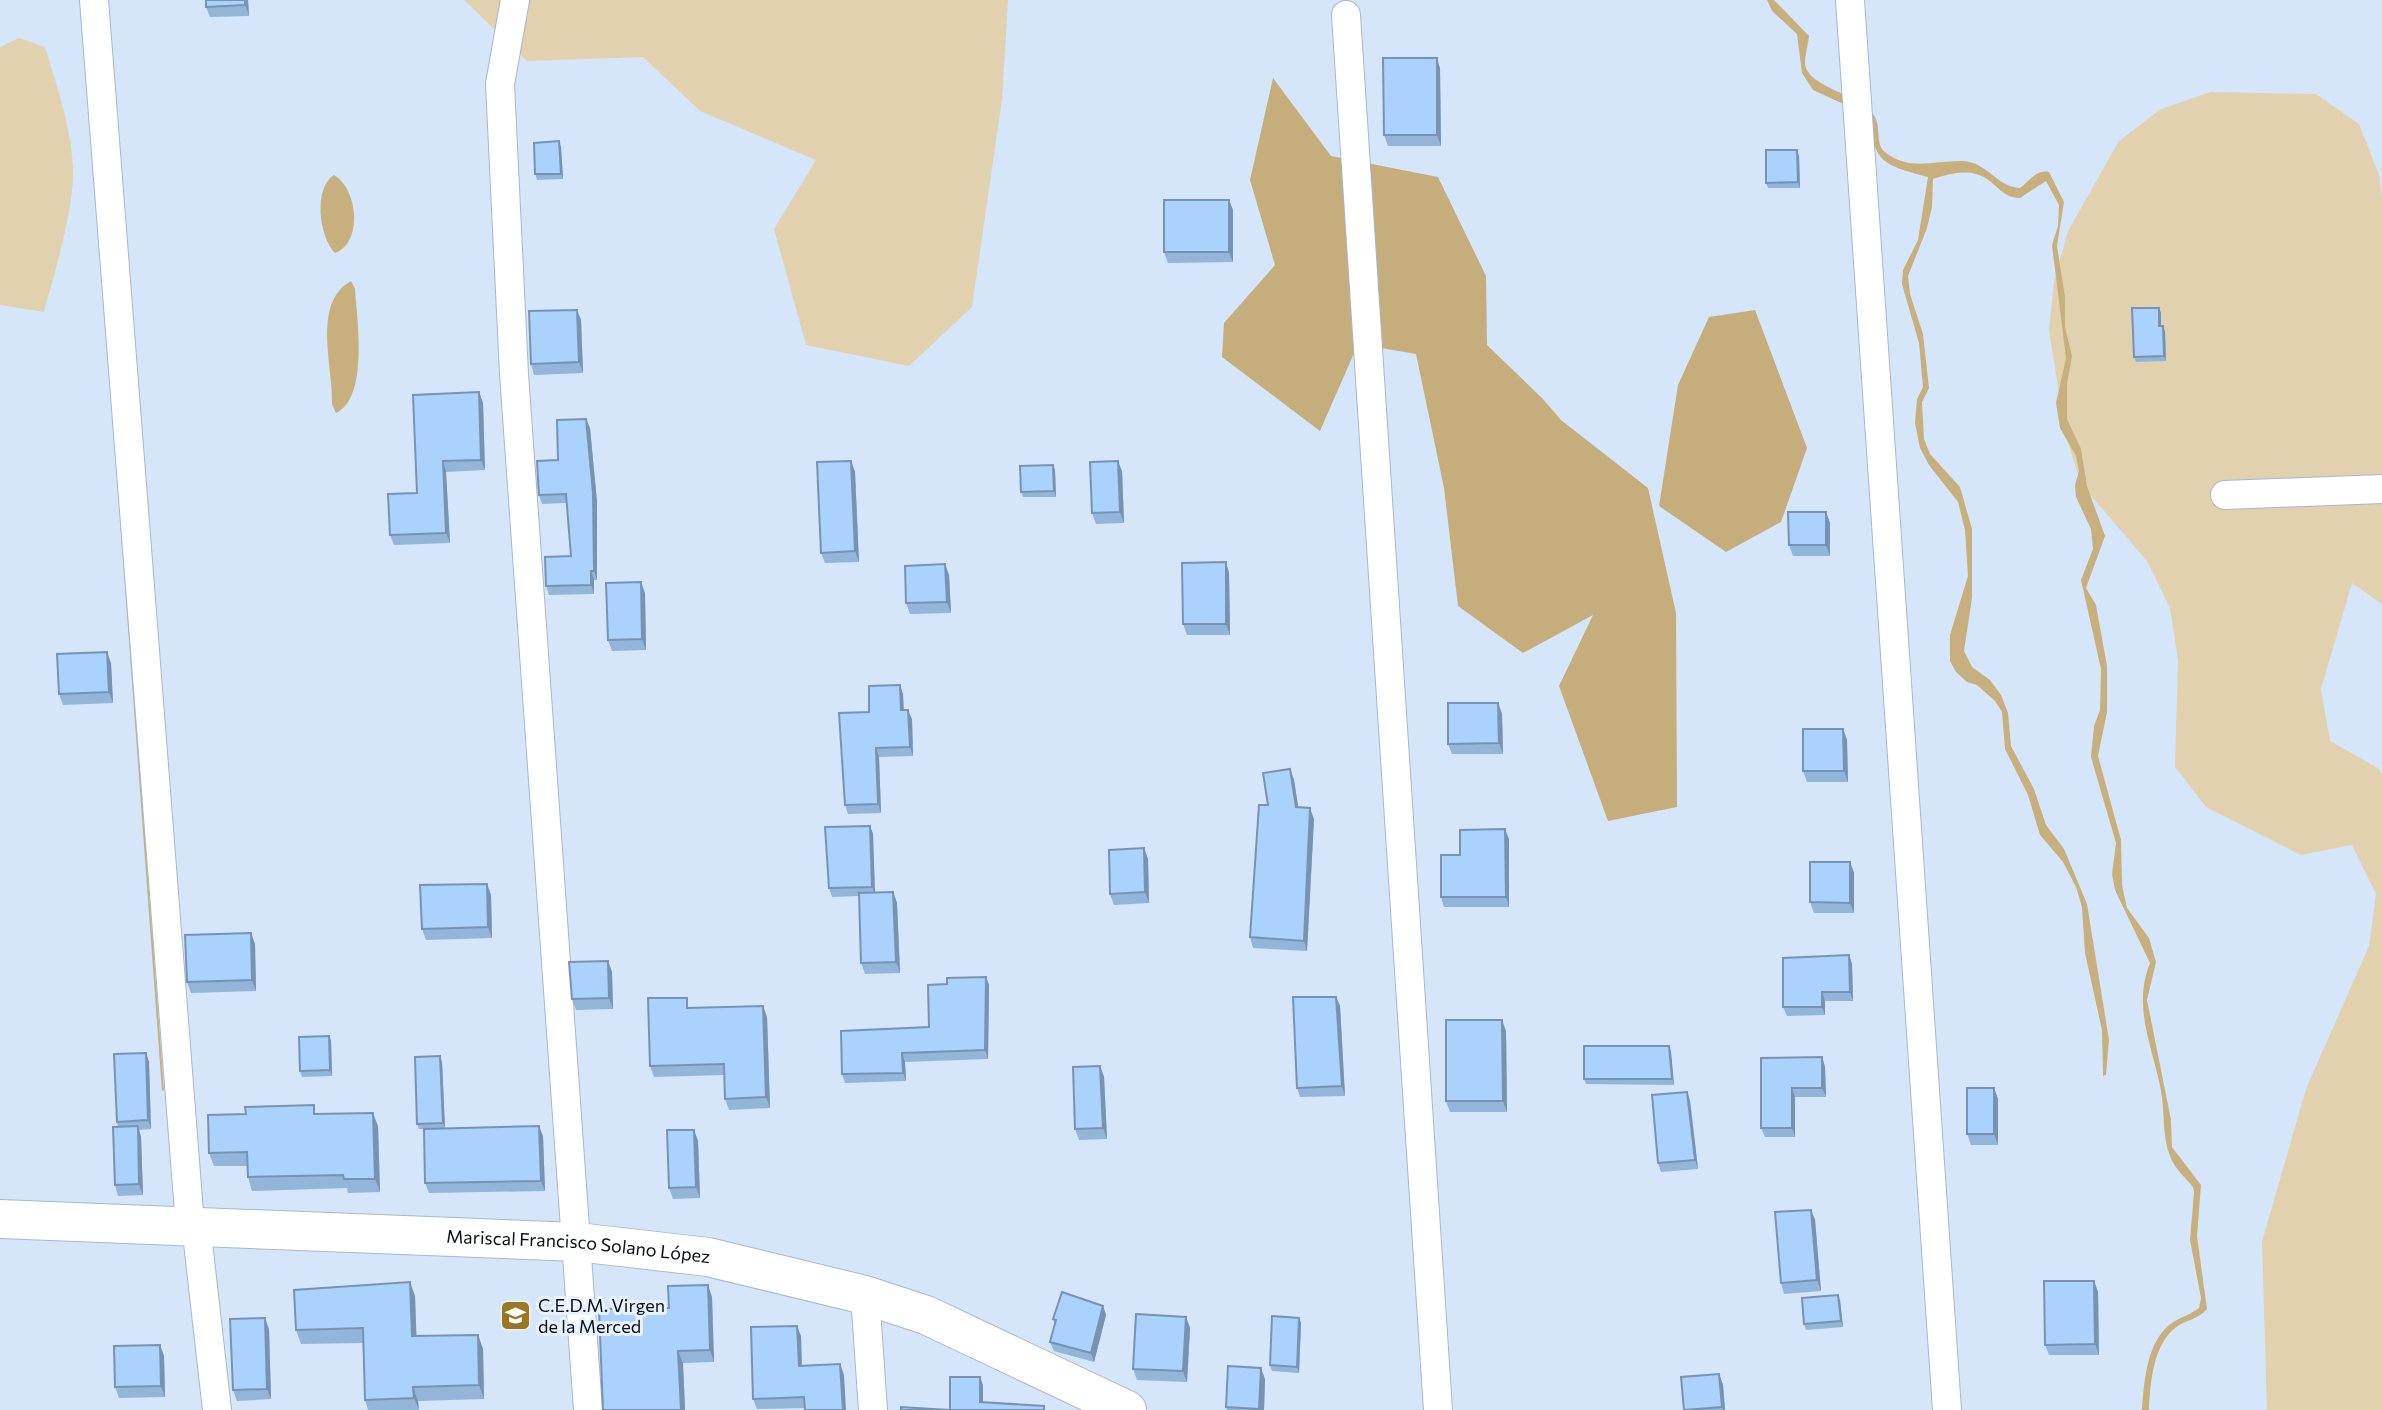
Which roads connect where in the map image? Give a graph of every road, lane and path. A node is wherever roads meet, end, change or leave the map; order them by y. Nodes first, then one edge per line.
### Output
1 (94, 0) edge
2 (515, 0) edge
3 (1850, 0) edge
4 (1346, 15) dead end
5 (2382, 489) edge
6 (2225, 495) dead end
7 (0, 1219) edge
8 (193, 1225) junction
9 (577, 1242) junction
10 (865, 1295) junction
11 (217, 1410) edge
12 (588, 1410) edge
13 (873, 1410) edge
14 (1127, 1410) edge
15 (1438, 1410) edge
16 (1947, 1410) edge

1 - 8 street
2 - 9 street
3 - 16 street
4 - 15 street
5 - 6 street
7 - 8 main road, Mariscal Francisco Solano López
8 - 9 main road, Mariscal Francisco Solano López
8 - 11 street
9 - 10 main road, Mariscal Francisco Solano López
9 - 12 street
10 - 13 street
10 - 14 main road, Mariscal Francisco Solano López

